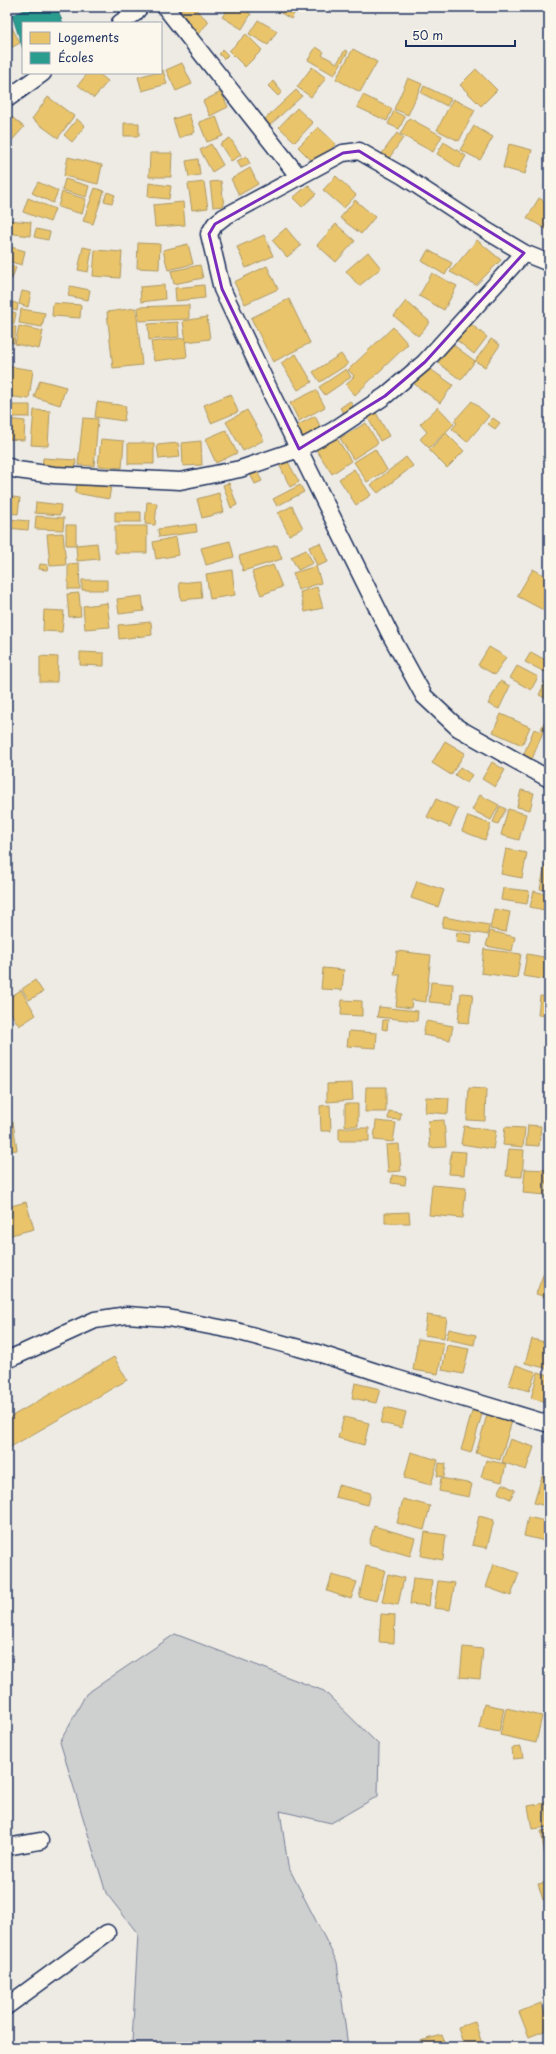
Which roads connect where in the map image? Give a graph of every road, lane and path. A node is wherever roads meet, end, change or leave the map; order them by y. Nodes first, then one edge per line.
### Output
1 (140, 7) edge
2 (165, 7) edge
3 (122, 22) edge
4 (42, 74) edge
5 (7, 99) edge
6 (299, 177) junction
7 (524, 252) junction
8 (549, 263) edge
9 (299, 449) junction
10 (7, 466) edge
11 (549, 779) edge
12 (7, 1360) edge
13 (549, 1424) edge
14 (40, 1841) dead end
15 (7, 1847) edge
16 (107, 1933) dead end
17 (7, 2006) edge

1 - 3 street
2 - 6 street
4 - 5 street
6 - 7 street
6 - 9 street
7 - 8 street
7 - 9 street
9 - 10 street
9 - 11 street
12 - 13 street
14 - 15 street
16 - 17 street

